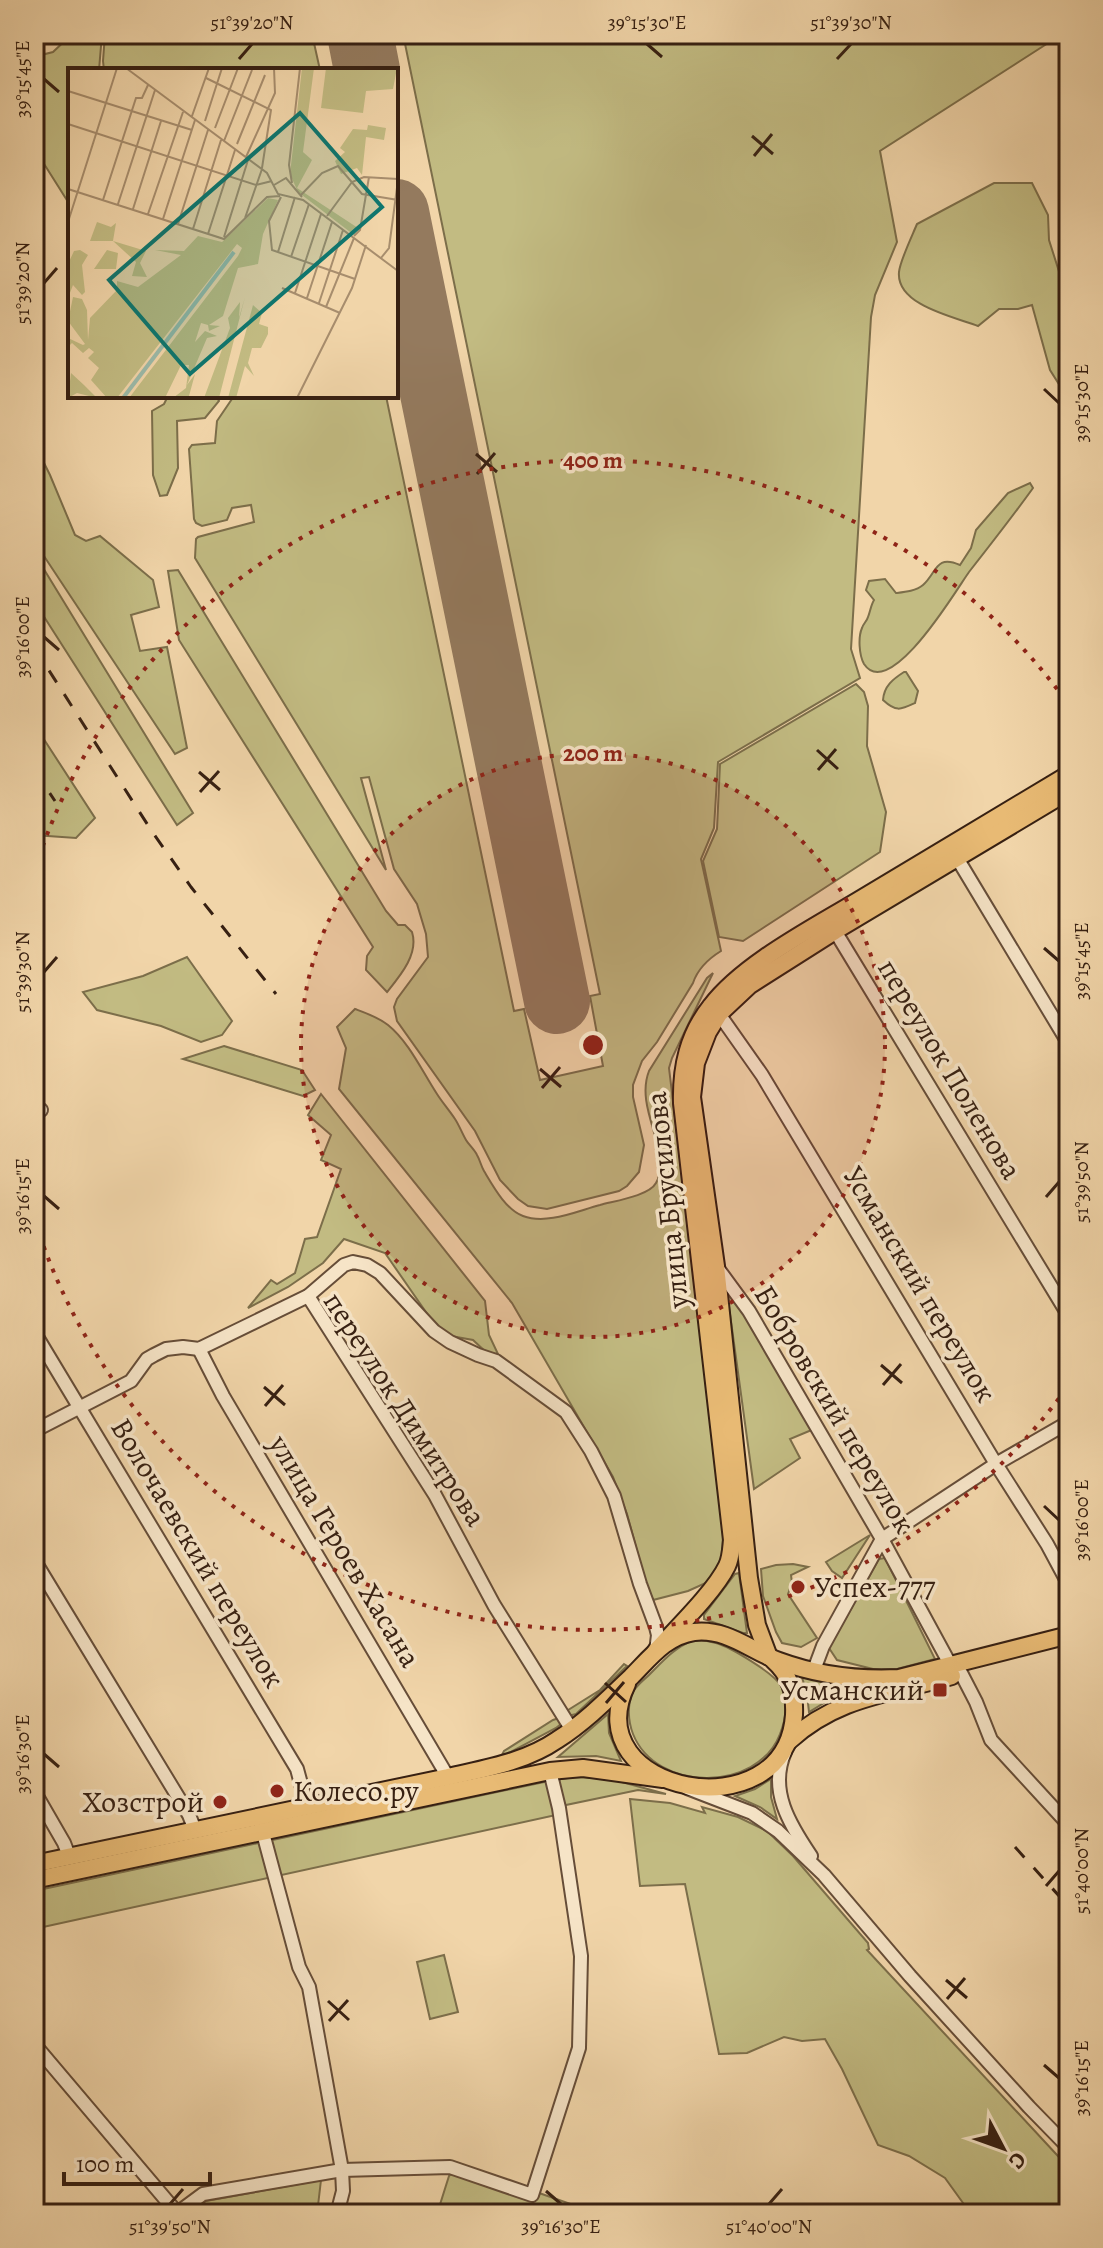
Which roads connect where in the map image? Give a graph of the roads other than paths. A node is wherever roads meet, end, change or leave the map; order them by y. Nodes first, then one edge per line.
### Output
1 (1069, 774) edge
2 (1069, 791) edge
3 (957, 858) junction
4 (835, 931) junction
5 (719, 1014) junction
6 (1069, 1044) edge
7 (716, 1266) junction
8 (308, 1296) junction
9 (1069, 1316) edge
10 (34, 1332) edge
11 (199, 1349) junction
12 (80, 1409) junction
13 (1069, 1422) edge
14 (34, 1431) edge
15 (996, 1464) junction
16 (882, 1539) junction
17 (34, 1560) edge
18 (1069, 1585) edge
19 (1069, 1635) edge
20 (1069, 1645) edge
21 (656, 1651) junction
22 (771, 1658) junction
23 (814, 1670) junction
24 (956, 1670) junction
25 (633, 1675) junction
26 (572, 1730) junction
27 (788, 1744) junction
28 (550, 1771) junction
29 (448, 1777) junction
30 (670, 1781) junction
31 (34, 1791) edge
32 (307, 1806) junction
33 (1069, 1825) edge
34 (195, 1830) junction
35 (263, 1833) junction
36 (69, 1856) junction
37 (34, 1864) edge
38 (824, 1875) junction
39 (34, 1880) edge
40 (34, 2044) edge
41 (1069, 2148) edge
42 (342, 2170) junction
43 (177, 2214) edge
44 (337, 2214) edge

1 - 21 main road, улица Брусилова
2 - 3 main road, улица Брусилова
3 - 4 main road, улица Брусилова
3 - 6 street
4 - 5 main road, улица Брусилова
4 - 9 street, переулок Поленова
5 - 7 main road, улица Брусилова
5 - 15 street, Усманский переулок
7 - 16 street, Бобровский переулок
7 - 22 main road, улица Брусилова
8 - 11 street, переулок Димитрова
8 - 21 street
8 - 26 street, переулок Димитрова
10 - 12 street, Волочаевский переулок
11 - 12 street, переулок Димитрова
11 - 29 street, улица Героев Хасана
12 - 14 street, переулок Димитрова
12 - 32 street, Волочаевский переулок
13 - 15 street
15 - 16 street
15 - 18 street, Усманский переулок
16 - 23 street
16 - 24 street, Бобровский переулок
17 - 34 street
19 - 24 main road
20 - 24 main road
21 - 22 main road
21 - 25 main road
22 - 23 main road
22 - 27 main road
23 - 24 main road
24 - 27 main road
24 - 33 street, Бобровский переулок
25 - 26 main road
25 - 30 main road
26 - 29 main road
27 - 30 main road
27 - 38 street
28 - 30 main road
28 - 35 main road
28 - 42 street
29 - 32 main road
30 - 38 street
31 - 36 street
32 - 34 main road
34 - 36 main road
35 - 39 main road
35 - 42 street
36 - 37 main road
38 - 41 street
40 - 43 street
42 - 43 street
42 - 44 street

